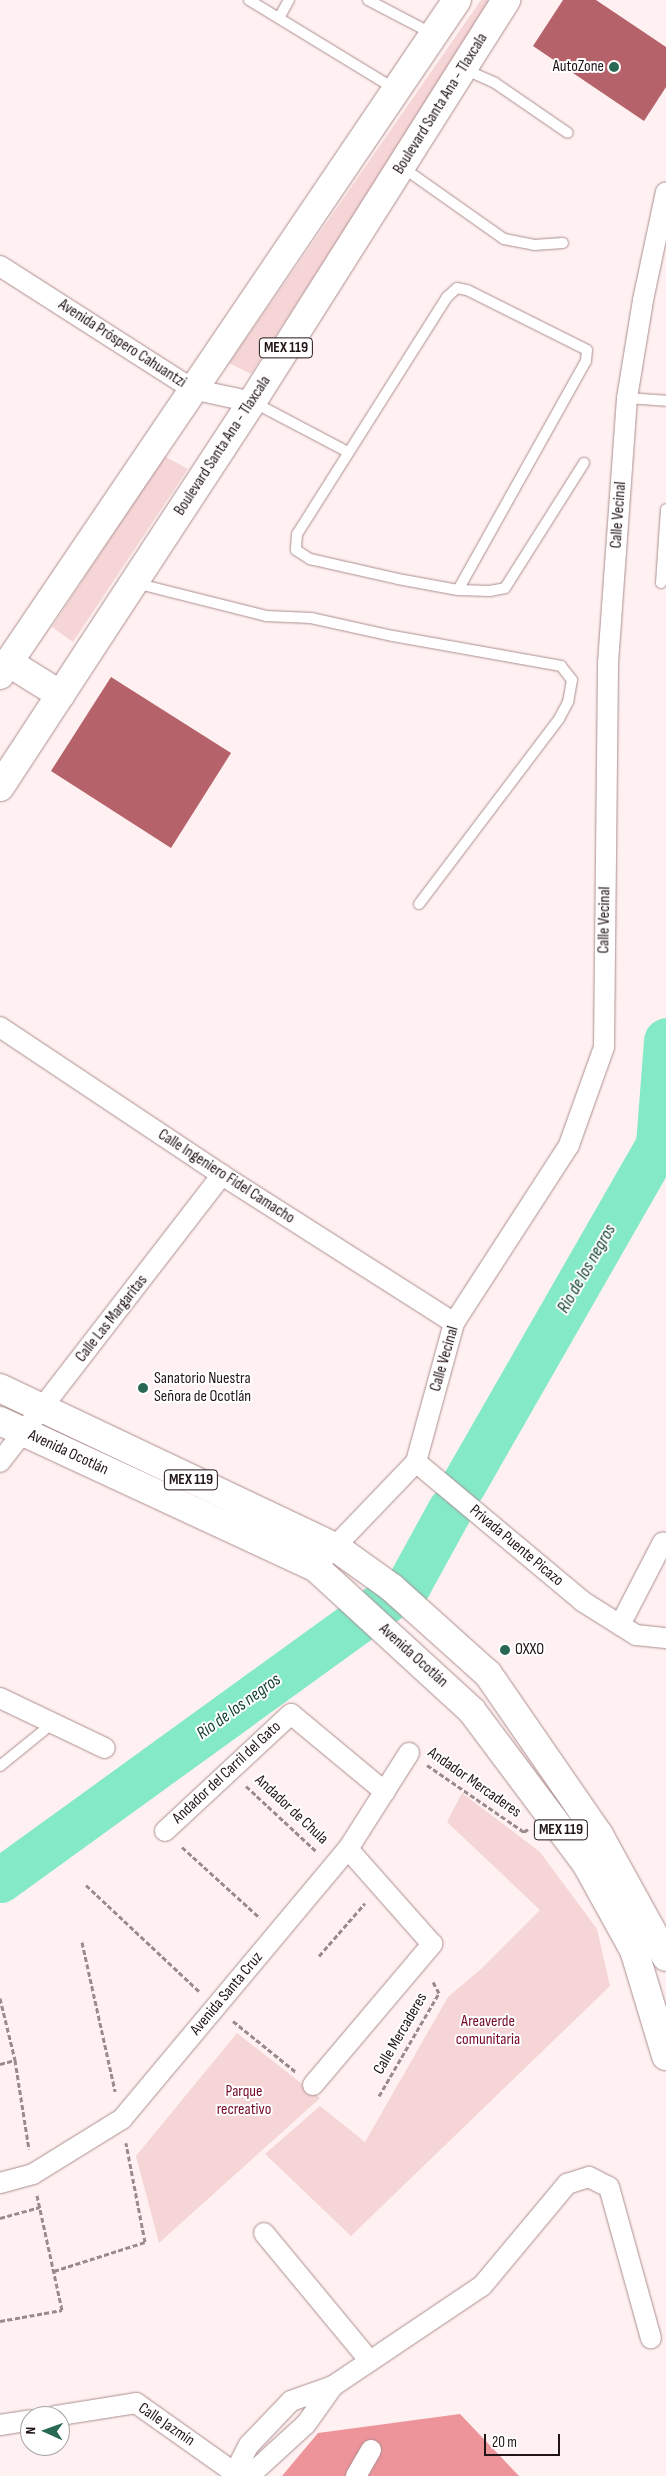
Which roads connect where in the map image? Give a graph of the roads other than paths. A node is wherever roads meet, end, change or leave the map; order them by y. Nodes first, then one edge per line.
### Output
1 (249, 0) edge
2 (289, 0) edge
3 (368, 0) edge
4 (457, 0) edge
5 (506, 0) edge
6 (279, 18) junction
7 (434, 34) junction
8 (463, 68) junction
9 (396, 90) junction
10 (568, 133) dead end
11 (401, 166) junction
12 (666, 192) edge
13 (563, 244) dead end
14 (0, 266) edge
15 (192, 389) junction
16 (627, 398) junction
17 (666, 401) edge
18 (252, 402) junction
19 (348, 452) junction
20 (584, 463) dead end
21 (666, 509) edge
22 (134, 582) junction
23 (661, 583) dead end
24 (458, 590) junction
25 (4, 669) edge
26 (61, 694) junction
27 (0, 787) edge
28 (419, 904) dead end
29 (0, 1027) edge
30 (222, 1176) junction
31 (454, 1323) junction
32 (0, 1388) edge
33 (42, 1410) junction
34 (11, 1426) edge
35 (0, 1462) edge
36 (416, 1462) junction
37 (662, 1542) dead end
38 (334, 1547) junction
39 (315, 1567) junction
40 (620, 1625) junction
41 (666, 1638) edge
42 (0, 1698) edge
43 (53, 1723) junction
44 (105, 1748) dead end
45 (409, 1753) road end
46 (0, 1766) edge
47 (385, 1792) junction
48 (165, 1831) road end
49 (348, 1849) junction
50 (666, 1957) edge
51 (666, 2056) edge
52 (313, 2085) road end
53 (0, 2183) edge
54 (264, 2233) dead end
55 (651, 2338) dead end
56 (370, 2361) junction
57 (333, 2386) junction
58 (280, 2413) junction
59 (70, 2414) edge
60 (20, 2422) edge
61 (0, 2425) edge
62 (298, 2432) junction
63 (371, 2450) dead end
64 (239, 2475) edge
65 (356, 2476) edge

1 - 6 lane
2 - 6 lane
3 - 7 lane
4 - 7 main road
5 - 8 main road, Boulevard Santa Ana - Tlaxcala / MEX 119
6 - 9 lane
7 - 9 main road
8 - 10 lane
8 - 11 main road, Boulevard Santa Ana - Tlaxcala / MEX 119
9 - 15 main road
11 - 13 lane
11 - 18 main road, Boulevard Santa Ana - Tlaxcala / MEX 119
12 - 16 street, Calle Vecinal
14 - 15 street, Avenida Próspero Cahuantzi
15 - 18 street, Avenida Próspero Cahuantzi
15 - 25 main road
16 - 17 lane
16 - 31 street, Calle Vecinal
18 - 19 lane
18 - 22 main road, Boulevard Santa Ana - Tlaxcala / MEX 119
19 - 24 lane
19 - 24 lane
20 - 24 lane
21 - 23 lane
22 - 26 main road, Boulevard Santa Ana - Tlaxcala / MEX 119
22 - 28 lane
25 - 26 main road
26 - 27 main road, Boulevard Santa Ana - Tlaxcala / MEX 119
29 - 30 street, Calle Ingeniero Fidel Camacho
30 - 31 street, Calle Ingeniero Fidel Camacho
30 - 33 street, Calle Las Margaritas
31 - 36 street, Calle Vecinal
32 - 33 main road, Avenida Ocotlán / MEX 119
33 - 34 street, Calle Las Margaritas
33 - 38 main road, Avenida Ocotlán / MEX 119
34 - 35 street, Calle Las Margaritas
34 - 39 main road, Avenida Ocotlán / MEX 119
36 - 38 street, Calle Vecinal
36 - 40 street, Privada Puente Picazo
37 - 40 street
38 - 39 street, Calle Vecinal
38 - 50 main road, Avenida Ocotlán / MEX 119
39 - 51 main road, Avenida Ocotlán / MEX 119
40 - 41 street, Privada Puente Picazo
42 - 43 street
43 - 44 street
43 - 46 lane
45 - 47 street, Avenida Santa Cruz
47 - 48 street, Andador del Carril del Gato
47 - 49 street, Avenida Santa Cruz
49 - 52 street
49 - 53 street, Avenida Santa Cruz
54 - 56 street
55 - 56 street
56 - 57 street
57 - 58 street
57 - 62 street
58 - 62 street
58 - 64 street
59 - 64 street, Calle Jazmín
60 - 61 street
62 - 64 street
63 - 65 street

